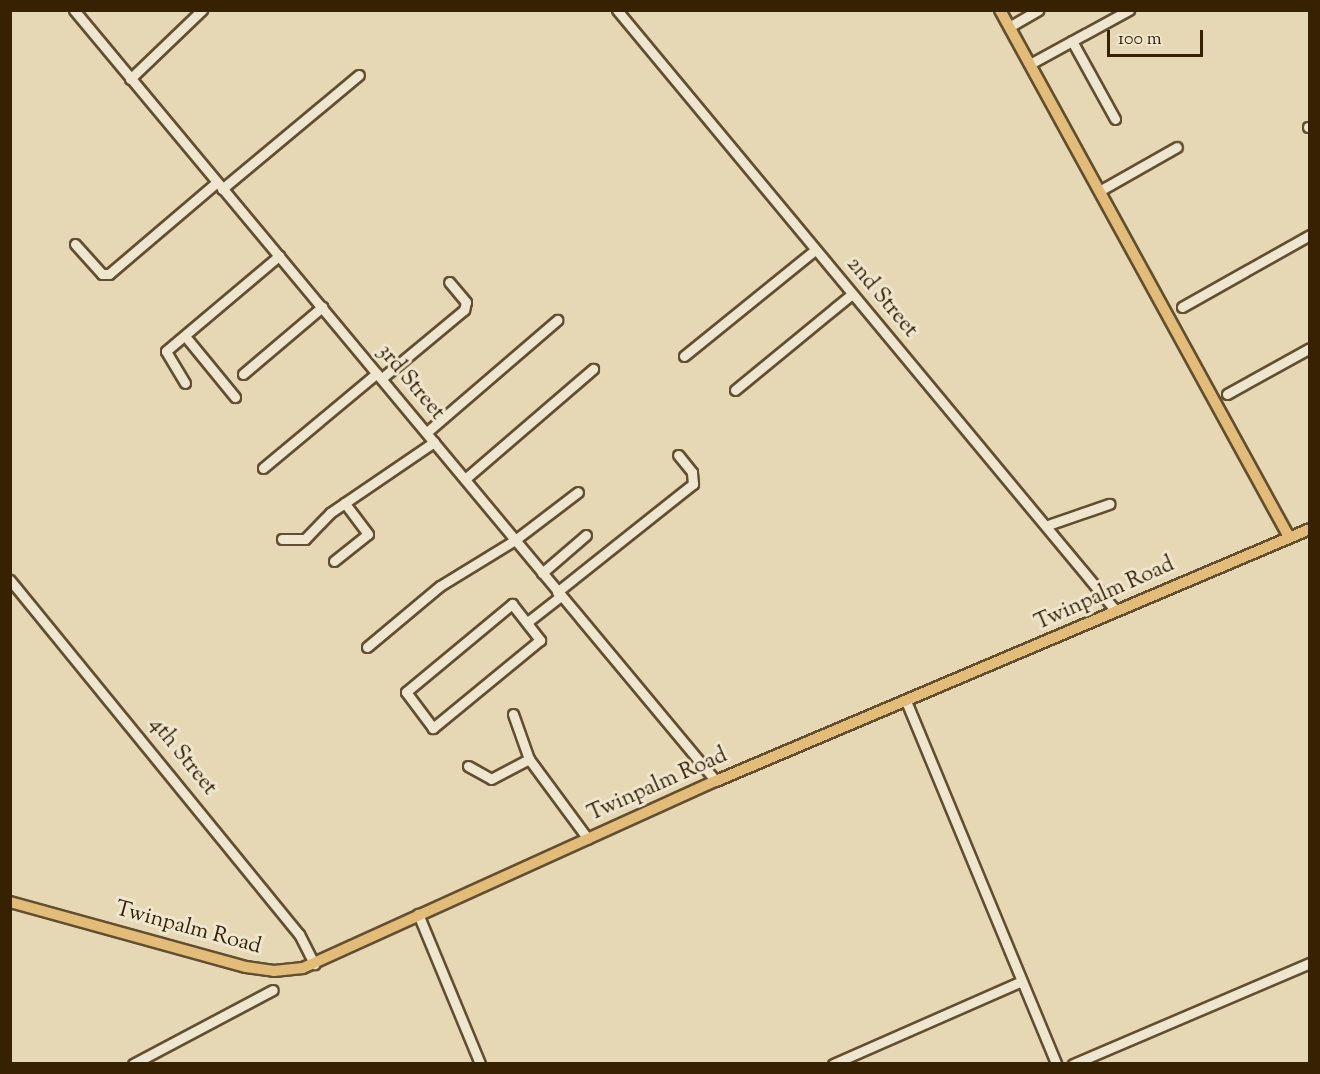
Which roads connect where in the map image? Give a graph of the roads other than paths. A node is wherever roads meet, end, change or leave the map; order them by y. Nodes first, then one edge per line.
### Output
1 (74, 10) edge
2 (202, 10) edge
3 (617, 10) edge
4 (1000, 10) edge
5 (1038, 10) edge
6 (1129, 10) edge
7 (1009, 27) junction
8 (1072, 41) junction
9 (1030, 64) junction
10 (359, 75) dead end
11 (130, 80) junction
12 (1114, 119) dead end
13 (1177, 147) dead end
14 (219, 186) junction
15 (1101, 190) junction
16 (1310, 235) edge
17 (75, 244) dead end
18 (815, 250) junction
19 (279, 256) junction
20 (449, 282) dead end
21 (852, 294) junction
22 (322, 307) junction
23 (1182, 307) dead end
24 (556, 320) dead end
25 (185, 336) junction
26 (1310, 348) edge
27 (684, 356) dead end
28 (592, 369) dead end
29 (243, 374) dead end
30 (379, 376) junction
31 (185, 383) dead end
32 (735, 390) dead end
33 (1227, 394) dead end
34 (235, 397) dead end
35 (427, 432) junction
36 (434, 442) junction
37 (678, 455) dead end
38 (263, 468) dead end
39 (465, 479) junction
40 (578, 492) dead end
41 (345, 503) junction
42 (1109, 504) dead end
43 (1048, 525) junction
44 (1310, 528) edge
45 (586, 535) dead end
46 (1289, 537) junction
47 (282, 539) dead end
48 (515, 540) junction
49 (334, 561) dead end
50 (542, 573) junction
51 (10, 580) edge
52 (559, 594) junction
53 (1116, 611) junction
54 (530, 620) junction
55 (367, 646) dead end
56 (906, 701) junction
57 (513, 714) dead end
58 (529, 759) junction
59 (468, 766) dead end
60 (716, 781) junction
61 (588, 839) junction
62 (10, 902) edge
63 (418, 914) junction
64 (1310, 963) edge
65 (314, 964) junction
66 (1022, 981) junction
67 (273, 990) dead end
68 (133, 1064) edge
69 (480, 1064) edge
70 (833, 1064) edge
71 (1056, 1064) edge
72 (1073, 1064) edge

1 - 11 street, 3rd Street
2 - 11 street
3 - 18 street, 2nd Street
4 - 7 main road
5 - 7 street
6 - 8 street
7 - 9 main road
8 - 9 street
8 - 12 street
9 - 15 main road
10 - 14 street
11 - 14 street, 3rd Street
13 - 15 street
14 - 17 street
14 - 19 street, 3rd Street
15 - 46 main road
16 - 23 street
18 - 21 street, 2nd Street
18 - 27 street
19 - 22 street, 3rd Street
19 - 25 street
20 - 30 street
21 - 32 street
21 - 43 street, 2nd Street
22 - 29 street
22 - 30 street, 3rd Street
24 - 35 street
25 - 31 street
25 - 34 street
26 - 33 street
28 - 39 street
30 - 35 street, 3rd Street
30 - 38 street
35 - 36 street, 3rd Street
36 - 39 street, 3rd Street
36 - 41 street
37 - 52 street
39 - 48 street, 3rd Street
40 - 48 street
41 - 47 street
41 - 49 street
42 - 43 street
43 - 53 street, 2nd Street
44 - 46 main road, Twinpalm Road
45 - 50 street
46 - 53 main road, Twinpalm Road
48 - 50 street, 3rd Street
48 - 55 street
50 - 52 street, 3rd Street
51 - 65 street, 4th Street
52 - 54 street
52 - 60 street, 3rd Street
53 - 56 main road, Twinpalm Road
54 - 54 street
56 - 60 main road, Twinpalm Road
56 - 66 street
57 - 58 street
58 - 59 street
58 - 61 street
60 - 61 main road, Twinpalm Road
61 - 63 main road, Twinpalm Road
62 - 65 main road, Twinpalm Road
63 - 65 main road, Twinpalm Road
63 - 69 street
64 - 72 street
66 - 70 street
66 - 71 street
67 - 68 street

